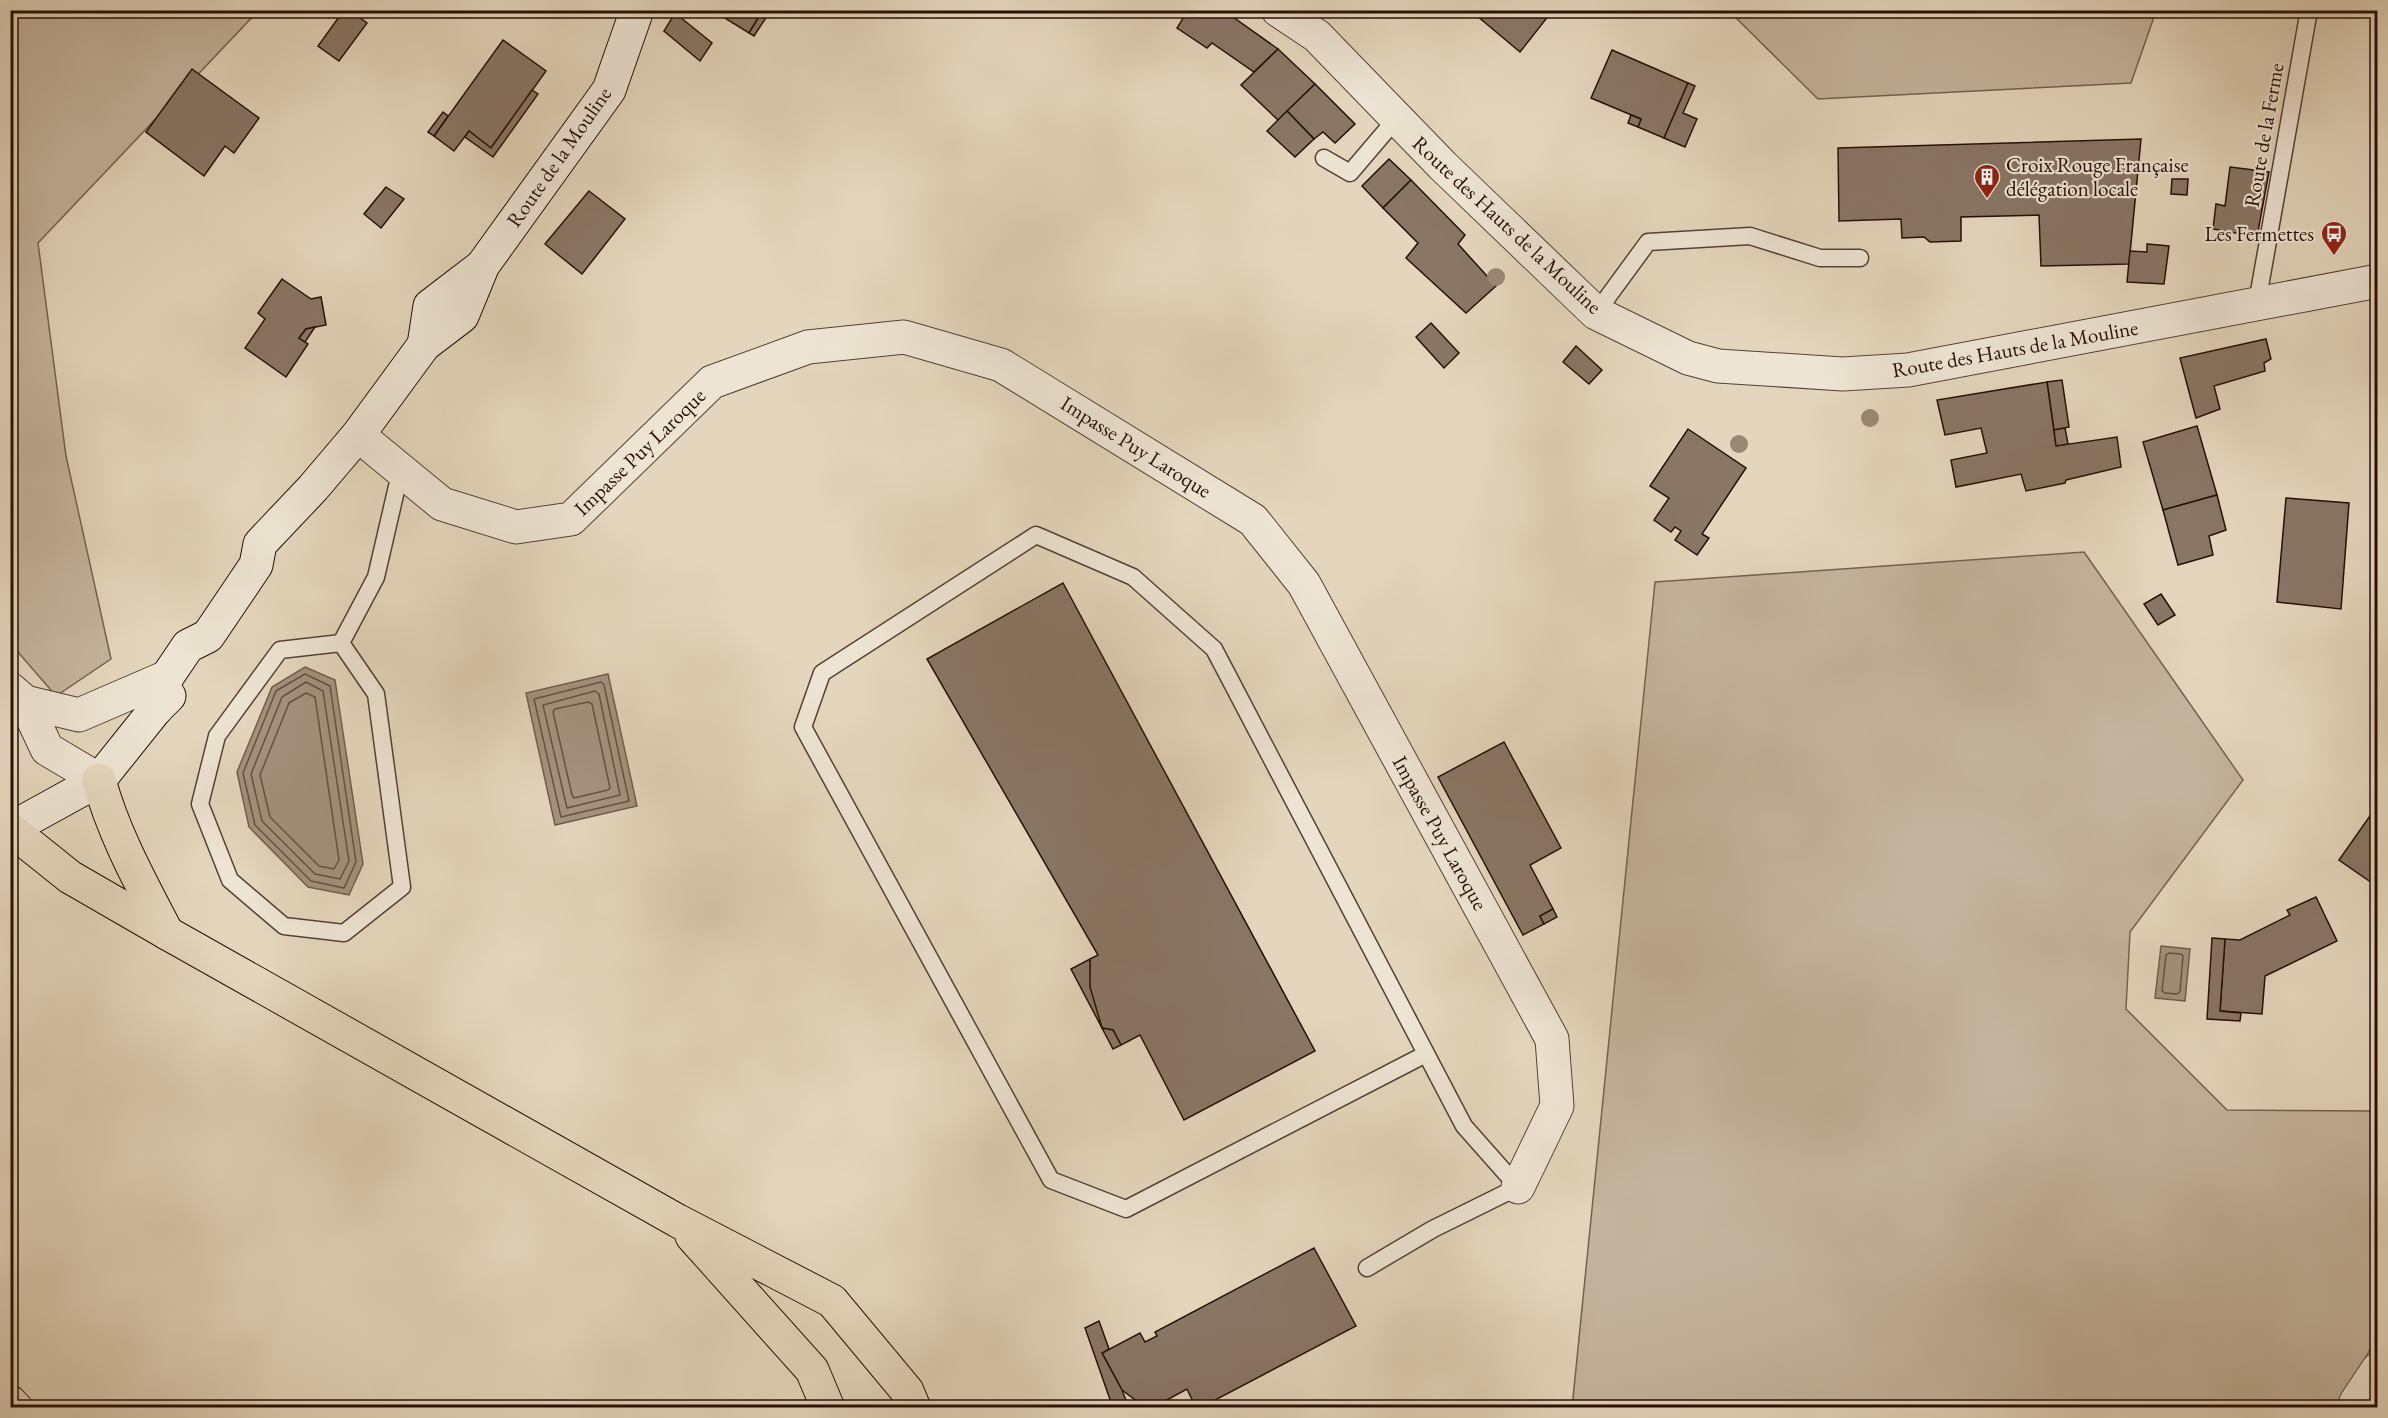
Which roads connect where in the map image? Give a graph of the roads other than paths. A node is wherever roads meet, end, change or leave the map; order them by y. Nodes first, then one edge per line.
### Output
1 (637, 10) edge
2 (1278, 10) edge
3 (2309, 10) edge
4 (1396, 119) junction
5 (1324, 158) dead end
6 (1860, 258) dead end
7 (2378, 281) edge
8 (2257, 303) junction
9 (1596, 313) junction
10 (358, 435) junction
11 (401, 469) junction
12 (208, 636) junction
13 (341, 643) junction
14 (166, 677) junction
15 (18, 695) edge
16 (155, 710) junction
17 (99, 780) junction
18 (10, 829) edge
19 (167, 933) junction
20 (1426, 1054) junction
21 (1518, 1187) junction
22 (678, 1221) junction
23 (1367, 1268) dead end
24 (2378, 1369) edge
25 (10, 1402) edge
26 (2356, 1402) dead end
27 (16, 1407) edge
28 (828, 1407) edge
29 (914, 1407) edge

1 - 10 street, Route de la Mouline
2 - 4 street, Route des Hauts de la Mouline
3 - 8 lane, Route de la Ferme
4 - 5 lane
4 - 9 street, Route des Hauts de la Mouline
6 - 9 lane
7 - 8 street, Route des Hauts de la Mouline
8 - 9 street, Route des Hauts de la Mouline
10 - 11 street, Impasse Puy Laroque
10 - 12 street, Route de la Mouline
11 - 13 lane
11 - 21 street, Impasse Puy Laroque
12 - 14 street, Route de la Mouline
12 - 16 street, Route de la Mouline
13 - 13 lane
14 - 15 street
14 - 16 street, Route de la Mouline
15 - 17 street
16 - 17 street, Route de la Mouline
17 - 18 street, Route de la Mouline
17 - 19 highway
18 - 19 highway
19 - 22 highway
20 - 20 lane
20 - 21 lane
21 - 23 lane
22 - 28 highway
22 - 29 highway
24 - 26 street
25 - 27 highway

